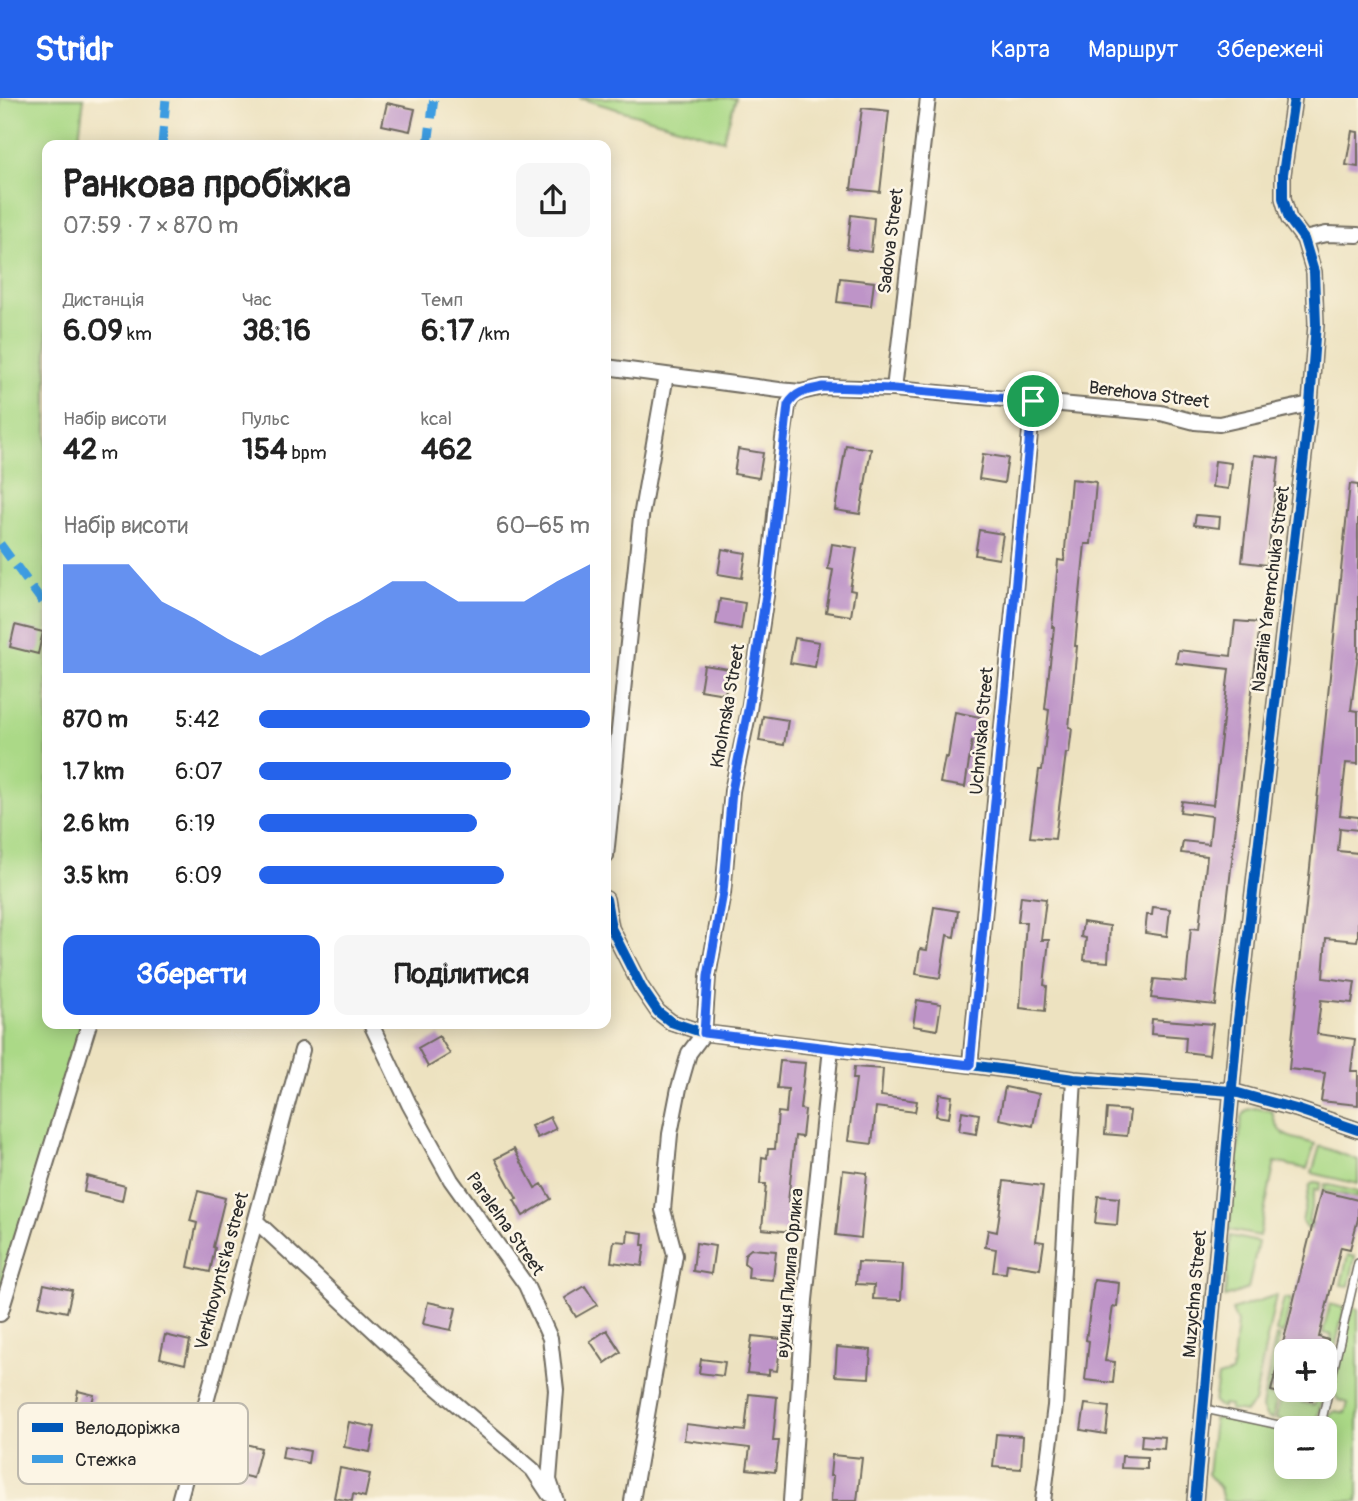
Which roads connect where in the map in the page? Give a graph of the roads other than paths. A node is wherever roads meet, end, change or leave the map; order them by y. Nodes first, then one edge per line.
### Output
1 (928, 98) edge
2 (1294, 98) edge
3 (1358, 235) edge
4 (1304, 239) junction
5 (611, 368) edge
6 (666, 375) junction
7 (894, 389) junction
8 (801, 392) junction
9 (1033, 401) junction
10 (1310, 404) junction
11 (611, 808) edge
12 (611, 929) edge
13 (87, 1029) edge
14 (373, 1029) edge
15 (704, 1033) junction
16 (831, 1048) junction
17 (302, 1051) dead end
18 (970, 1065) junction
19 (1074, 1079) junction
20 (1231, 1091) junction
21 (1358, 1130) edge
22 (256, 1221) junction
23 (1358, 1263) edge
24 (0, 1314) edge
25 (206, 1403) edge
26 (1205, 1409) junction
27 (1323, 1416) edge
28 (1274, 1424) edge
29 (184, 1484) edge
30 (179, 1501) edge
31 (554, 1501) edge
32 (632, 1501) edge
33 (791, 1501) edge
34 (1043, 1501) edge
35 (1195, 1501) edge

1 - 7 street, Sadova Street
2 - 4 street, Nazariia Yaremchuka Street
3 - 4 street
4 - 10 street, Nazariia Yaremchuka Street
5 - 6 street, Berehova Street
6 - 8 street, Berehova Street
6 - 11 street
7 - 8 street, Berehova Street
7 - 9 street, Berehova Street
8 - 15 street, Kholmska Street
9 - 10 street, Berehova Street
9 - 18 street, Uchnivska Street
10 - 20 street, Nazariia Yaremchuka Street
12 - 15 street
13 - 24 street
14 - 31 street, Paralelna Street
15 - 16 street
15 - 32 street
16 - 18 street
16 - 33 street, вулиця Пилипа Орлика
17 - 22 street, Verkhovynts'ka street
18 - 19 street
19 - 20 street
19 - 34 street
20 - 21 street
20 - 26 street, Muzychna Street
22 - 25 street, Verkhovynts'ka street
22 - 31 street
23 - 27 lane
26 - 28 lane
26 - 35 street, Muzychna Street
29 - 30 street, Verkhovynts'ka street

